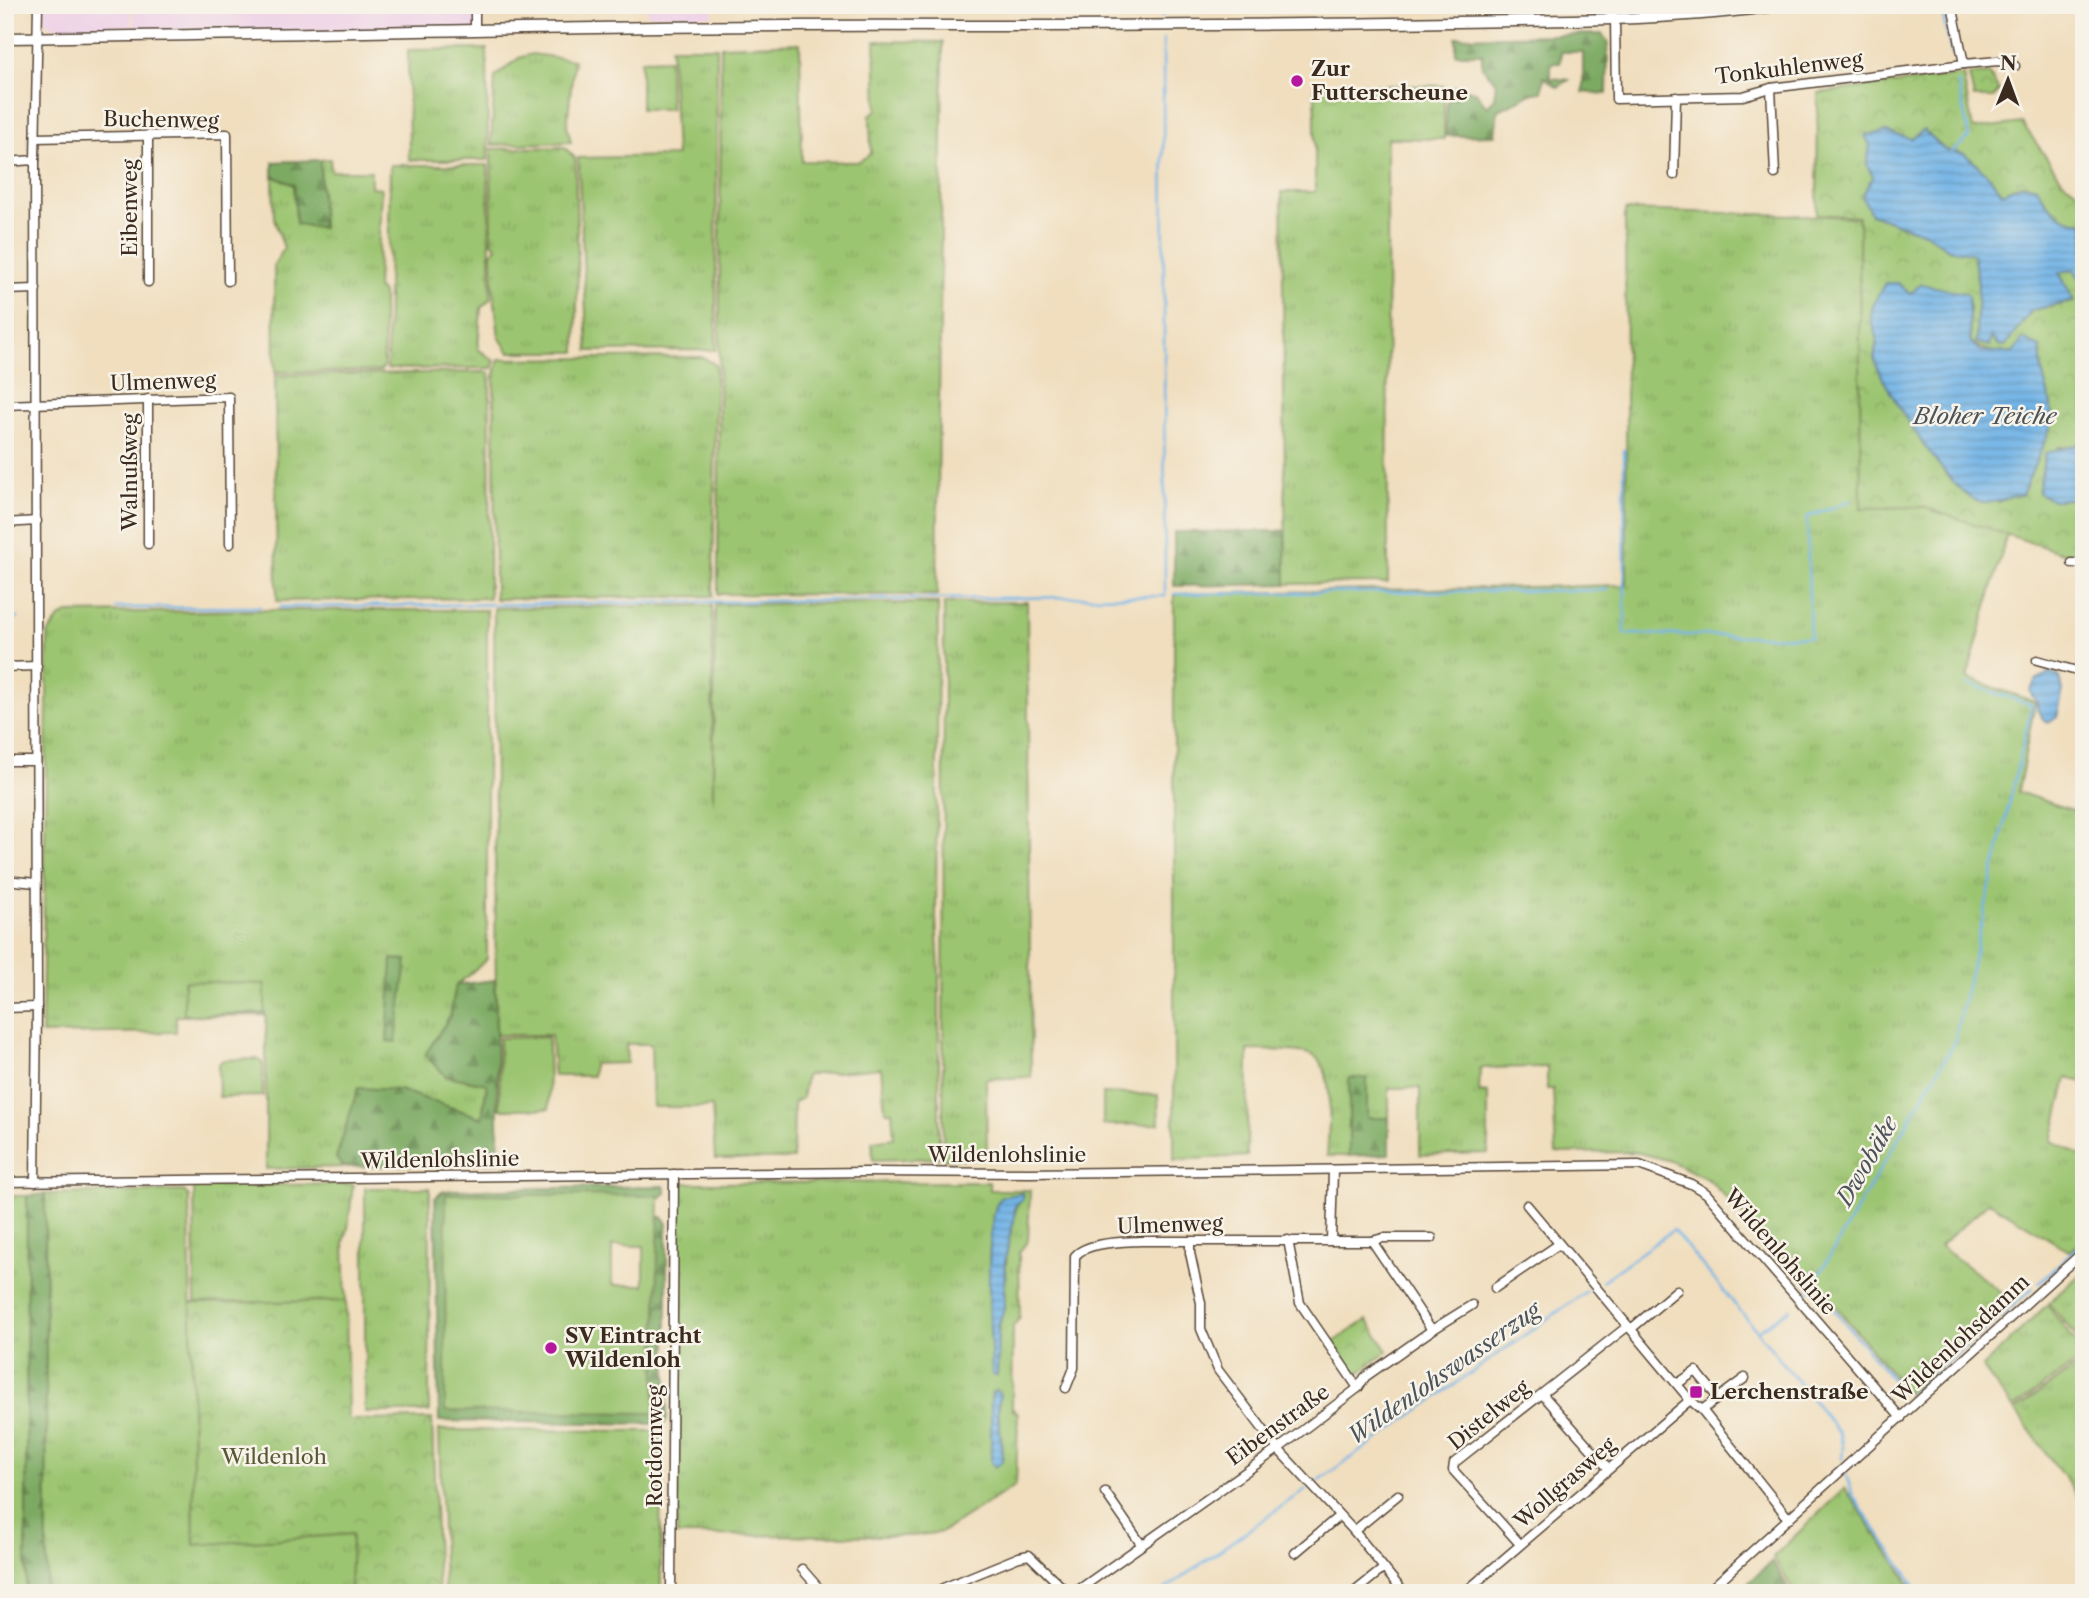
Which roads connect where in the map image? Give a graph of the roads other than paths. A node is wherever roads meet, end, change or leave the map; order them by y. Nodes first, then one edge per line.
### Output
1 (38, 5) edge
2 (475, 5) edge
3 (1782, 5) edge
4 (1953, 9) dead end
5 (1615, 17) junction
6 (475, 30) junction
7 (38, 37) junction
8 (5, 38) edge
9 (1964, 64) junction
10 (2015, 66) dead end
11 (1772, 88) junction
12 (1676, 97) junction
13 (148, 135) junction
14 (36, 138) junction
15 (35, 160) junction
16 (5, 162) edge
17 (1774, 174) dead end
18 (1674, 175) dead end
19 (228, 281) dead end
20 (148, 282) dead end
21 (36, 289) junction
22 (5, 290) edge
23 (148, 399) junction
24 (35, 404) junction
25 (5, 405) edge
26 (37, 521) junction
27 (5, 523) edge
28 (148, 544) dead end
29 (230, 544) dead end
30 (2072, 563) dead end
31 (2084, 564) edge
32 (2037, 660) dead end
33 (37, 666) junction
34 (5, 667) edge
35 (2084, 673) edge
36 (5, 761) edge
37 (36, 761) junction
38 (5, 880) edge
39 (36, 883) junction
40 (37, 1007) junction
41 (5, 1008) edge
42 (1332, 1170) junction
43 (674, 1174) junction
44 (5, 1182) edge
45 (35, 1182) junction
46 (1527, 1205) dead end
47 (1432, 1238) dead end
48 (1191, 1241) junction
49 (1288, 1241) junction
50 (1331, 1241) junction
51 (1372, 1241) junction
52 (1559, 1244) junction
53 (2084, 1251) edge
54 (1496, 1288) dead end
55 (1677, 1290) dead end
56 (1472, 1305) dead end
57 (1629, 1328) junction
58 (1432, 1330) junction
59 (1745, 1378) dead end
60 (1677, 1384) junction
61 (1066, 1388) dead end
62 (1358, 1388) junction
63 (1543, 1395) junction
64 (1718, 1398) junction
65 (1690, 1400) junction
66 (1702, 1410) junction
67 (1901, 1418) junction
68 (1278, 1449) junction
69 (1608, 1468) junction
70 (1105, 1492) dead end
71 (1398, 1495) dead end
72 (1339, 1516) junction
73 (1789, 1519) junction
74 (1354, 1531) junction
75 (1141, 1544) junction
76 (1520, 1544) junction
77 (1295, 1553) dead end
78 (1384, 1568) junction
79 (802, 1569) dead end
80 (671, 1593) edge
81 (823, 1593) edge
82 (937, 1593) edge
83 (1068, 1593) edge
84 (1074, 1593) edge
85 (1353, 1593) edge
86 (1404, 1593) edge
87 (1464, 1593) edge
88 (1706, 1593) edge

1 - 7 street
2 - 6 street
3 - 5 street
4 - 9 street
5 - 6 street
5 - 12 street, Tonkuhlenweg
6 - 7 street
7 - 8 street
7 - 14 street
9 - 10 street, Tonkuhlenweg
9 - 11 street, Tonkuhlenweg
11 - 12 street, Tonkuhlenweg
11 - 17 street
12 - 18 street
13 - 14 street, Buchenweg
13 - 19 street, Buchenweg
13 - 20 street, Eibenweg
14 - 15 street
15 - 16 street
15 - 21 street
21 - 22 street
21 - 24 street
23 - 24 street, Ulmenweg
23 - 28 street, Walnußweg
23 - 29 street, Ulmenweg
24 - 25 street, Ulmenweg
24 - 26 street
26 - 27 street
26 - 33 street
30 - 31 street
32 - 35 street
33 - 34 street
33 - 37 street
36 - 37 street
37 - 39 street
38 - 39 street
39 - 40 street
40 - 41 street
40 - 45 street
42 - 43 street, Wildenlohslinie
42 - 50 street
42 - 67 street, Wildenlohslinie
43 - 45 street, Wildenlohslinie
43 - 80 street, Rotdornweg
44 - 45 street, Wildenlohslinie
46 - 52 street
47 - 51 street
48 - 49 street, Ulmenweg
48 - 61 street, Ulmenweg
48 - 68 street
49 - 50 street, Ulmenweg
49 - 62 street
50 - 51 street
51 - 58 street
52 - 54 street
52 - 57 street
53 - 67 street, Wildenlohsdamm
55 - 57 street
56 - 58 street, Eibenstraße
57 - 60 street
57 - 63 street, Distelweg
58 - 62 street, Eibenstraße
59 - 64 street
60 - 64 street
60 - 65 street
62 - 68 street, Eibenstraße
63 - 69 street
63 - 76 street, Distelweg
64 - 66 street
65 - 66 street
65 - 69 street, Wollgrasweg
66 - 73 street
67 - 73 street, Wildenlohsdamm
68 - 72 street
68 - 75 street, Eibenstraße
69 - 76 street, Wollgrasweg
70 - 75 street
71 - 74 street
72 - 74 street
72 - 77 street
73 - 88 street, Wildenlohsdamm
74 - 78 street
75 - 84 street, Eibenstraße
76 - 87 street, Wollgrasweg
78 - 85 street
78 - 86 street
79 - 81 street
82 - 83 street

